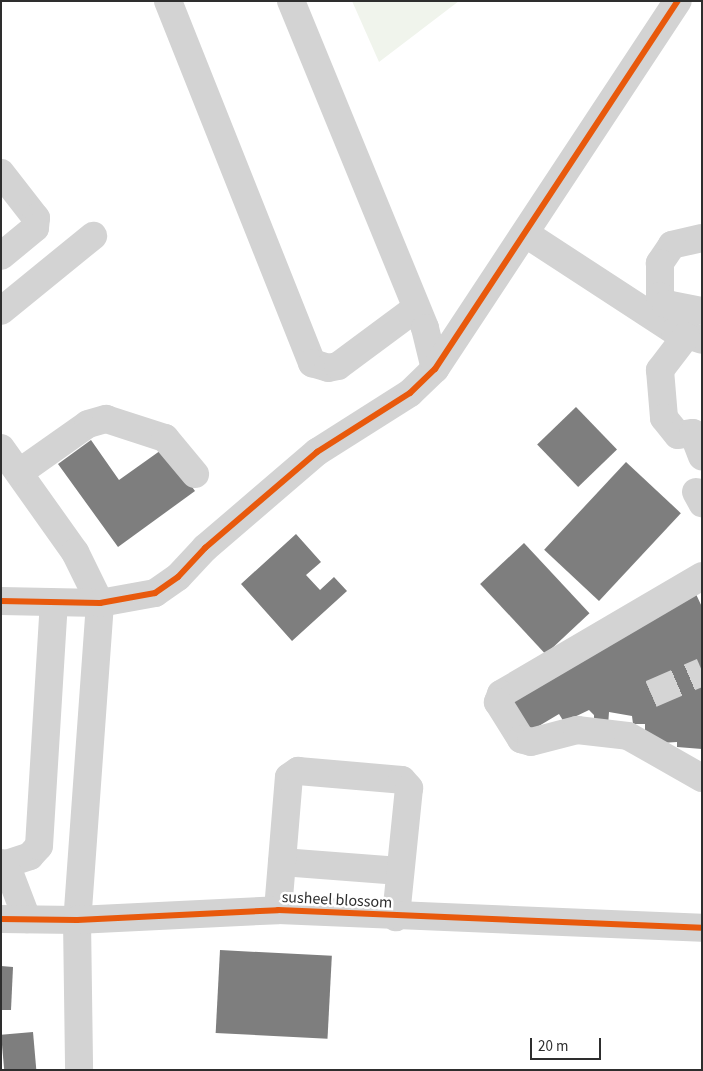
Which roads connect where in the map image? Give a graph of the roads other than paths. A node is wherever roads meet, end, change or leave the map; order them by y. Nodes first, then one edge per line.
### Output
1 (168, 1) edge
2 (291, 1) edge
3 (678, 1) edge
4 (1, 173) edge
5 (526, 234) junction
6 (93, 236) dead end
7 (702, 238) edge
8 (1, 256) edge
9 (416, 308) junction
10 (1, 310) edge
11 (702, 311) edge
12 (694, 338) edge
13 (435, 369) junction
14 (1, 448) edge
15 (702, 456) edge
16 (20, 472) junction
17 (195, 474) dead end
18 (702, 576) edge
19 (1, 601) edge
20 (54, 602) junction
21 (100, 603) junction
22 (702, 778) edge
23 (282, 862) junction
24 (4, 864) edge
25 (400, 871) junction
26 (278, 910) junction
27 (396, 917) junction
28 (14, 919) edge
29 (77, 920) junction
30 (702, 928) edge
31 (79, 1070) edge

1 - 9 street
2 - 9 street
3 - 5 street
4 - 8 street
5 - 12 street
5 - 13 street
6 - 10 street
7 - 11 street
9 - 13 street
12 - 15 street
13 - 21 street
14 - 16 street
16 - 17 street
16 - 21 street
18 - 22 street
19 - 20 street
20 - 21 street
20 - 24 street
21 - 29 street
23 - 25 street
23 - 25 street
23 - 26 street
24 - 28 street
25 - 27 street
26 - 27 street, susheel blossom
26 - 29 street, susheel blossom
27 - 30 street, susheel blossom
28 - 29 street, susheel blossom
29 - 31 street

